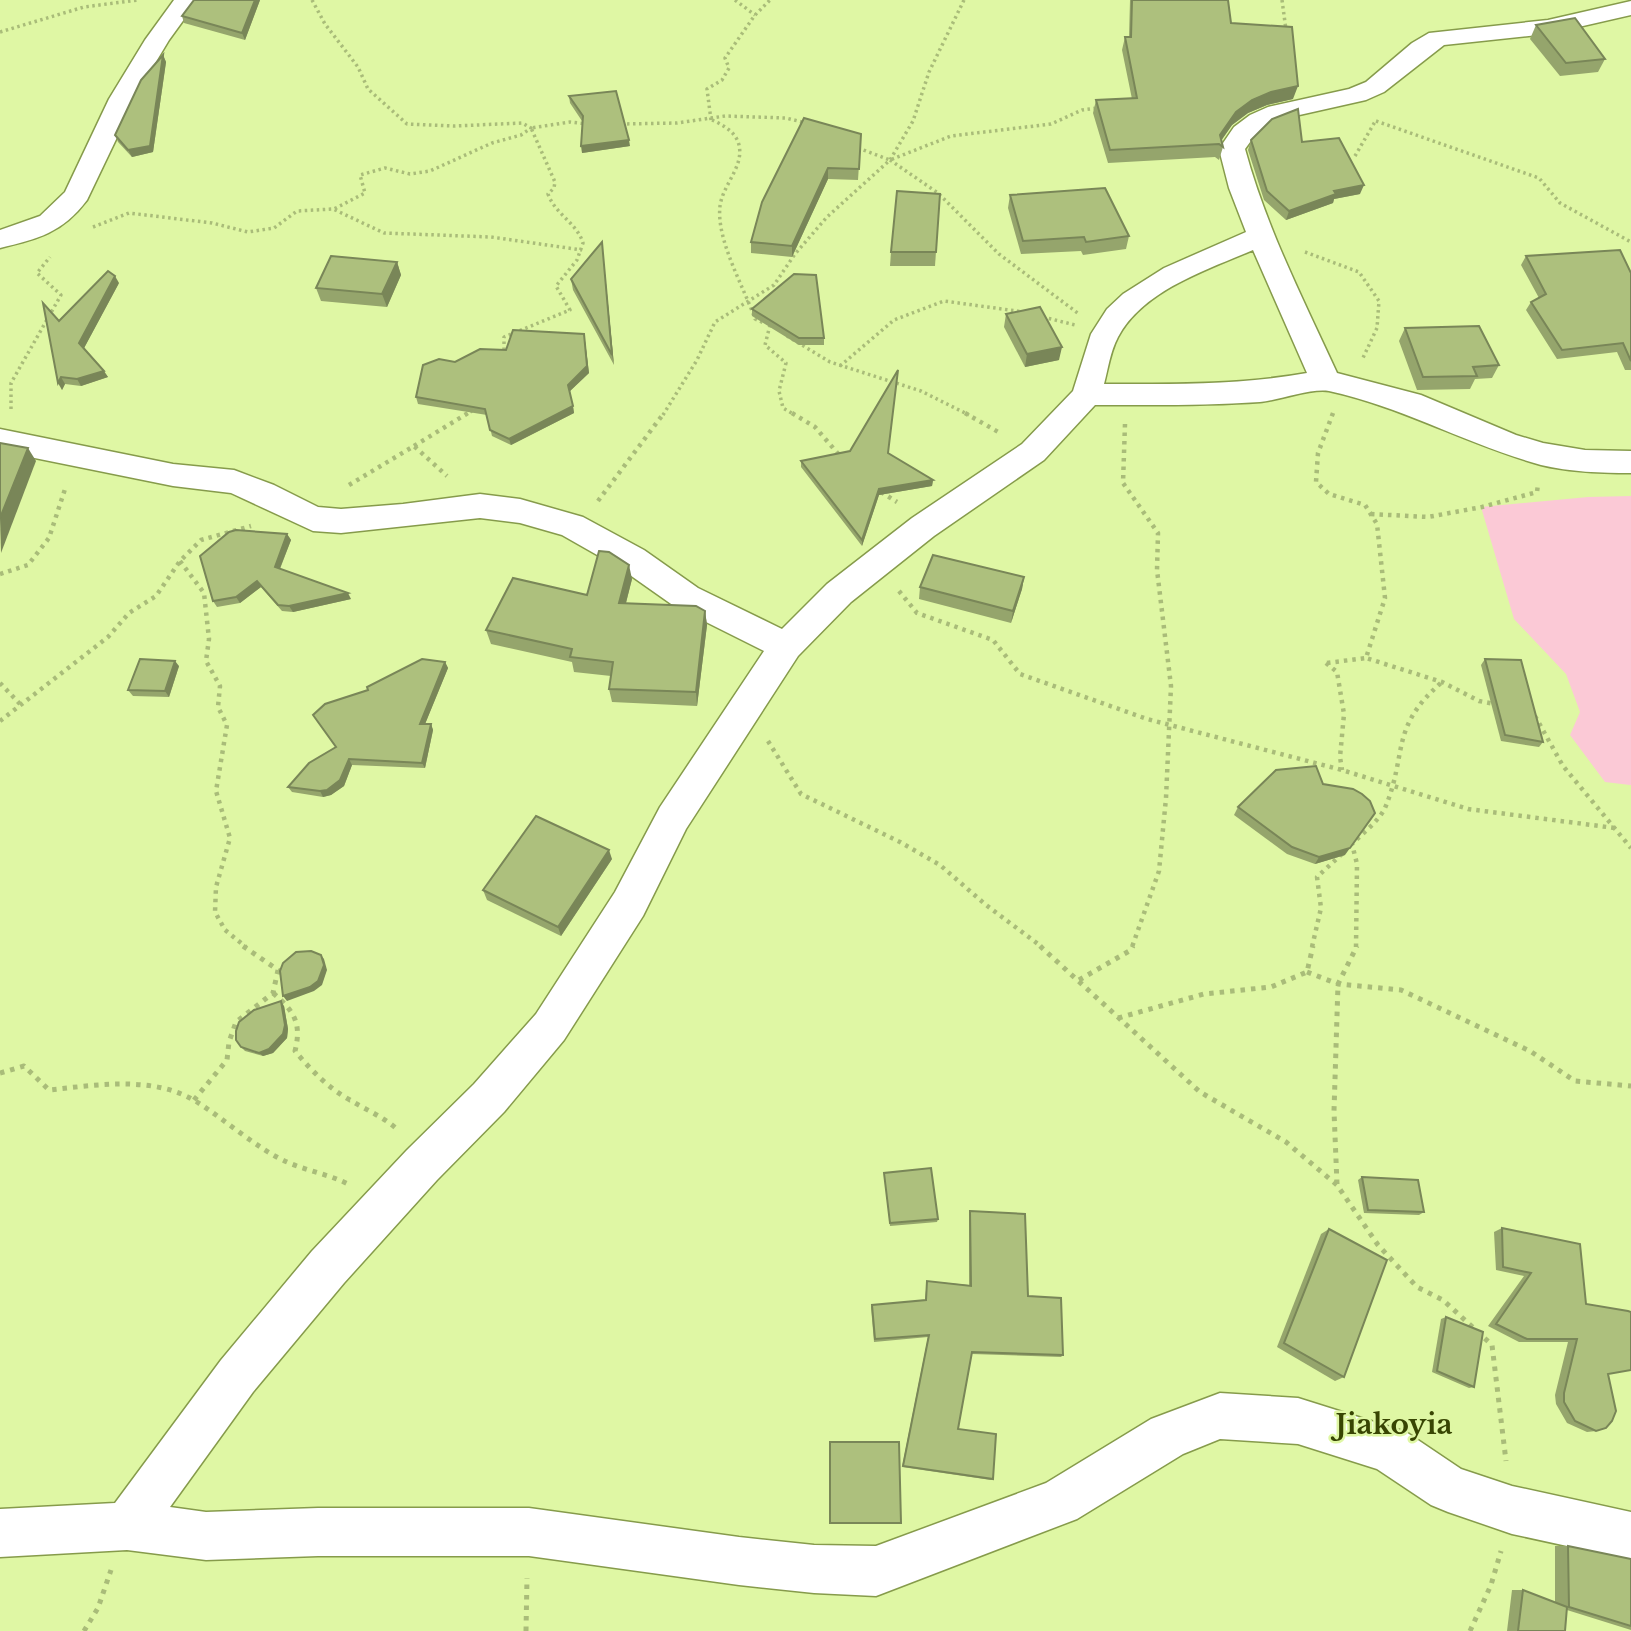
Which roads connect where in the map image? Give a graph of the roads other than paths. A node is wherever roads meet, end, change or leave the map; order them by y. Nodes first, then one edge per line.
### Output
1 (186, 0) edge
2 (1631, 8) edge
3 (1261, 236) junction
4 (0, 239) edge
5 (1335, 383) junction
6 (1087, 395) junction
7 (9, 442) edge
8 (1631, 462) edge
9 (786, 646) junction
10 (127, 1527) junction
11 (0, 1533) edge
12 (1631, 1536) edge

1 - 4 street
2 - 3 street
3 - 5 street
3 - 6 street
5 - 6 street
5 - 8 street
6 - 9 street
7 - 9 street
9 - 10 street
10 - 11 street
10 - 12 street

